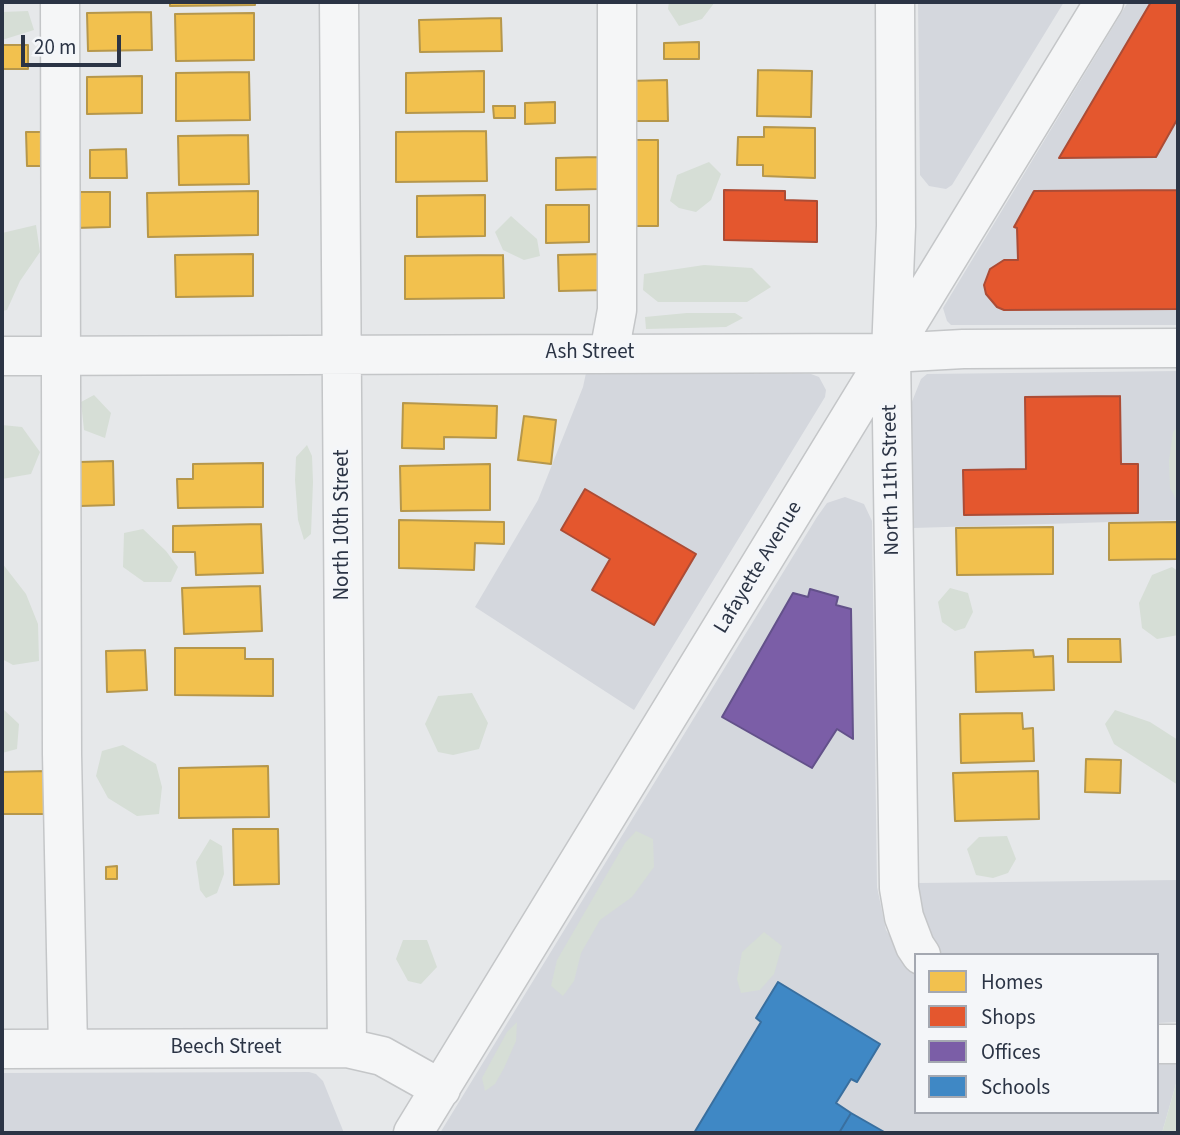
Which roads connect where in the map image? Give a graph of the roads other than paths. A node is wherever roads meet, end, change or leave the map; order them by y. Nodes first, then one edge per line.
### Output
1 (60, 2) edge
2 (340, 2) edge
3 (617, 2) edge
4 (895, 2) edge
5 (1104, 2) edge
6 (1178, 348) edge
7 (609, 353) junction
8 (891, 353) junction
9 (342, 355) junction
10 (2, 356) edge
11 (63, 356) junction
12 (920, 953) edge
13 (1159, 1044) edge
14 (1178, 1044) edge
15 (68, 1048) junction
16 (347, 1048) junction
17 (2, 1049) edge
18 (440, 1089) junction
19 (413, 1133) edge

1 - 11 street
2 - 9 street, North 10th Street
3 - 7 street
4 - 8 street, North 11th Street
5 - 8 street, Lafayette Avenue
6 - 8 street, Ash Street
7 - 8 street, Ash Street
7 - 9 street, Ash Street
8 - 12 street, North 11th Street
8 - 18 street, Lafayette Avenue
9 - 11 street, Ash Street
9 - 16 street, North 10th Street
10 - 11 street, Ash Street
11 - 15 street
13 - 14 street
15 - 16 street, Beech Street
15 - 17 street, Beech Street
16 - 18 street, Beech Street
18 - 19 street, Lafayette Avenue

